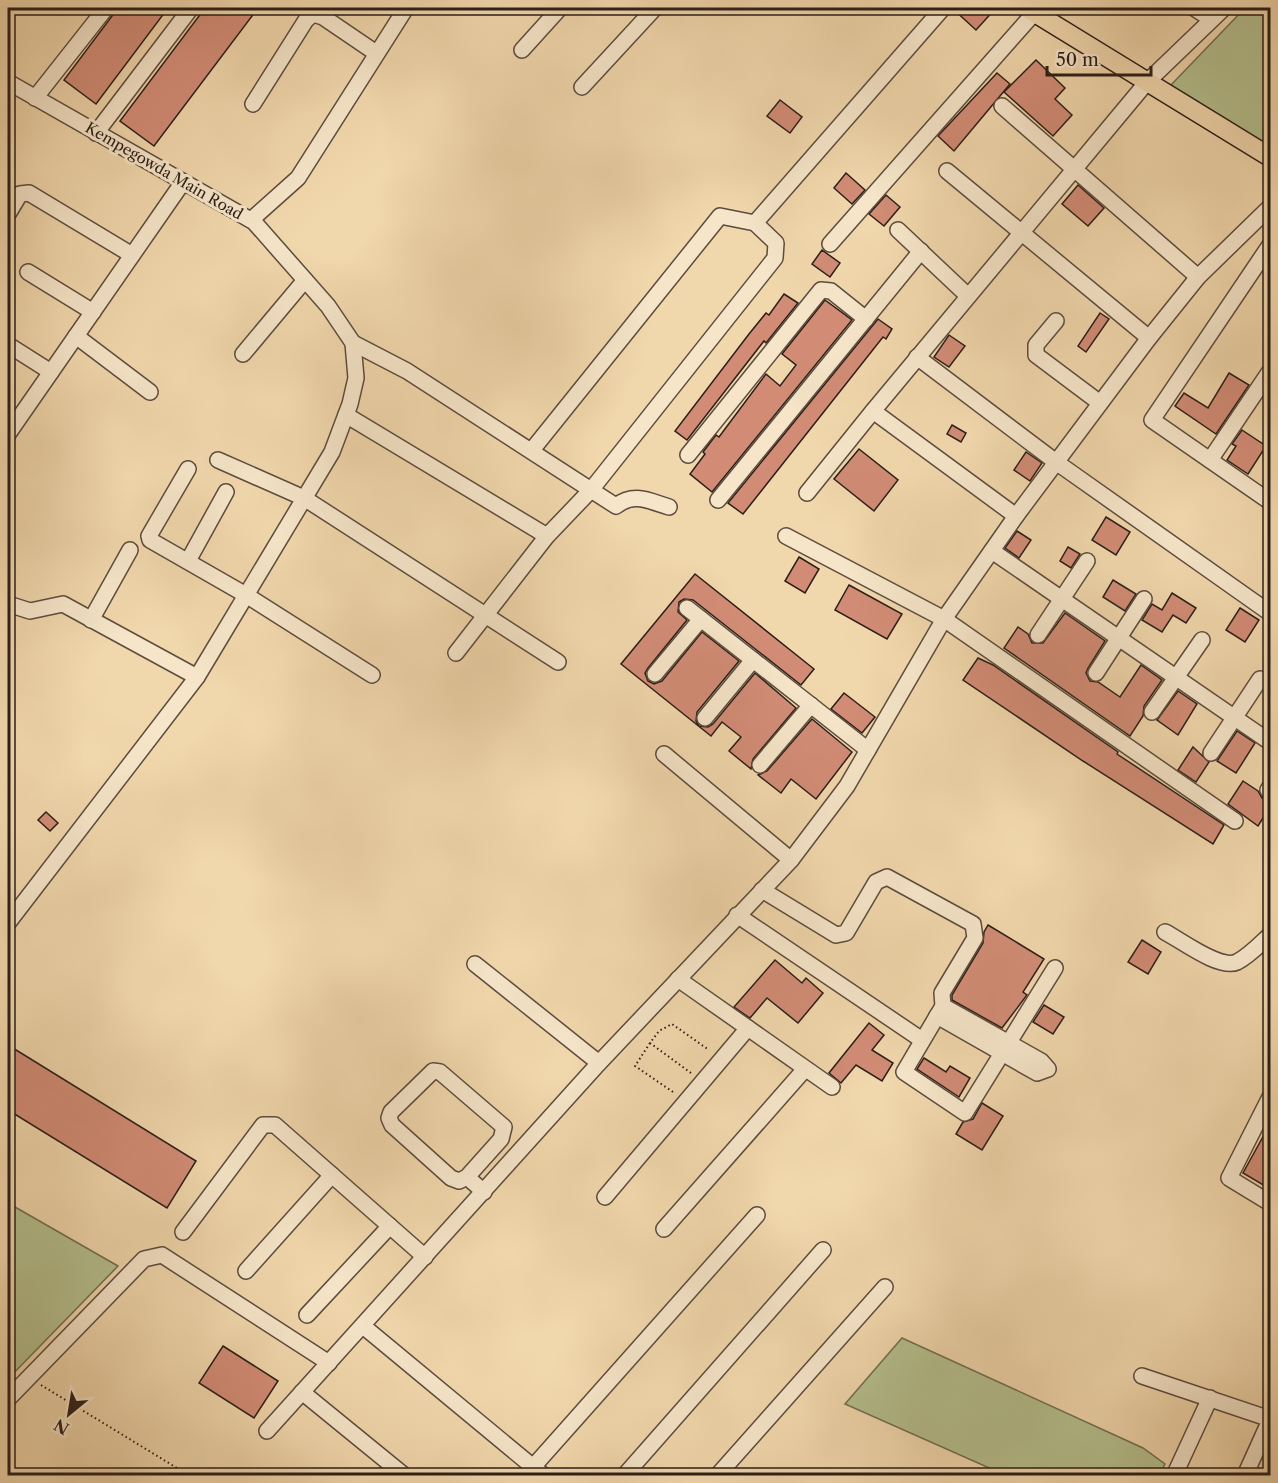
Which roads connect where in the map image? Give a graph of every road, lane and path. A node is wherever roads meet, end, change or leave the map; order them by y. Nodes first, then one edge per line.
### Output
1 (106, 8) edge
2 (191, 8) edge
3 (406, 8) edge
4 (560, 8) edge
5 (656, 8) edge
6 (943, 8) edge
7 (1194, 8) edge
8 (1224, 8) edge
9 (1031, 10) edge
10 (1211, 18) junction
11 (522, 50) dead end
12 (376, 53) junction
13 (1147, 81) junction
14 (8, 82) edge
15 (582, 87) dead end
16 (35, 98) junction
17 (253, 104) dead end
18 (1002, 106) dead end
19 (96, 133) junction
20 (1270, 158) edge
21 (1075, 167) junction
22 (947, 171) dead end
23 (183, 182) junction
24 (1270, 207) edge
25 (8, 214) edge
26 (251, 220) junction
27 (755, 223) junction
28 (898, 230) dead end
29 (1021, 232) junction
30 (830, 244) dead end
31 (1270, 245) edge
32 (921, 251) junction
33 (132, 255) junction
34 (28, 272) dead end
35 (1198, 277) junction
36 (305, 280) junction
37 (968, 296) junction
38 (93, 312) junction
39 (866, 319) junction
40 (1056, 321) dead end
41 (76, 336) junction
42 (1149, 338) junction
43 (353, 344) junction
44 (10, 346) dead end
45 (243, 354) dead end
46 (917, 357) junction
47 (1270, 370) edge
48 (51, 372) junction
49 (150, 392) dead end
50 (1100, 403) junction
51 (873, 411) junction
52 (346, 415) junction
53 (10, 426) edge
54 (532, 450) junction
55 (688, 455) dead end
56 (218, 460) dead end
57 (1210, 460) junction
58 (1056, 462) junction
59 (188, 468) dead end
60 (591, 490) junction
61 (226, 492) dead end
62 (807, 493) dead end
63 (304, 498) junction
64 (718, 501) dead end
65 (1270, 504) edge
66 (669, 507) dead end
67 (1016, 516) junction
68 (547, 536) junction
69 (786, 536) dead end
70 (130, 550) dead end
71 (992, 551) junction
72 (188, 561) junction
73 (1087, 561) dead end
74 (246, 595) junction
75 (1062, 599) junction
76 (1144, 599) dead end
77 (8, 604) edge
78 (687, 608) dead end
79 (1270, 613) edge
80 (485, 616) junction
81 (701, 619) junction
82 (91, 620) junction
83 (944, 620) junction
84 (1038, 635) dead end
85 (1119, 638) junction
86 (1202, 640) dead end
87 (456, 653) dead end
88 (753, 660) junction
89 (558, 662) dead end
90 (1096, 673) dead end
91 (655, 674) dead end
92 (372, 675) dead end
93 (197, 677) junction
94 (1176, 677) junction
95 (1260, 679) dead end
96 (810, 705) junction
97 (1152, 712) dead end
98 (1235, 717) junction
99 (705, 718) dead end
100 (1270, 742) edge
101 (868, 750) junction
102 (1211, 753) dead end
103 (664, 754) dead end
104 (760, 765) dead end
105 (1235, 821) dead end
106 (791, 860) junction
107 (762, 890) junction
108 (737, 915) junction
109 (8, 923) edge
110 (1165, 932) dead end
111 (1270, 935) edge
112 (475, 964) dead end
113 (1055, 968) dead end
114 (678, 979) junction
115 (940, 1011) junction
116 (748, 1028) junction
117 (922, 1040) junction
118 (650, 1044) junction
119 (1006, 1049) junction
120 (706, 1056) dead end
121 (599, 1063) junction
122 (696, 1067) dead end
123 (806, 1069) junction
124 (697, 1077) junction
125 (685, 1080) dead end
126 (679, 1086) dead end
127 (832, 1087) dead end
128 (1270, 1097) edge
129 (332, 1175) junction
130 (467, 1177) junction
131 (484, 1192) junction
132 (605, 1197) dead end
133 (1270, 1203) edge
134 (757, 1215) dead end
135 (390, 1226) junction
136 (664, 1229) dead end
137 (183, 1232) dead end
138 (823, 1250) dead end
139 (425, 1257) junction
140 (246, 1272) dead end
141 (885, 1287) dead end
142 (307, 1315) dead end
143 (363, 1326) junction
144 (329, 1363) junction
145 (27, 1376) junction
146 (1142, 1376) dead end
147 (302, 1392) junction
148 (1210, 1398) junction
149 (8, 1399) edge
150 (1270, 1419) edge
151 (267, 1431) dead end
152 (538, 1471) edge
153 (1247, 1471) dead end
154 (190, 1476) edge
155 (405, 1476) edge
156 (624, 1476) edge
157 (717, 1476) edge
158 (1174, 1476) edge

1 - 16 street
2 - 19 street
3 - 12 street
4 - 11 street
5 - 15 street
6 - 27 street
7 - 10 street
8 - 10 street
9 - 13 main road
9 - 30 street
10 - 13 street
12 - 17 street
12 - 26 street
13 - 20 main road
13 - 21 street
14 - 16 street, Kempegowda Main Road
16 - 19 street, Kempegowda Main Road
18 - 21 street
19 - 23 street, Kempegowda Main Road
21 - 29 street
21 - 35 street
22 - 29 street
23 - 26 street, Kempegowda Main Road
23 - 33 street
24 - 35 street
25 - 33 street
26 - 36 street, Kempegowda Main Road
27 - 54 street
27 - 60 street
28 - 32 street
29 - 37 street
29 - 42 street
31 - 57 street
32 - 37 street
32 - 39 street
33 - 38 street
34 - 38 street
35 - 42 street
36 - 43 street, Kempegowda Main Road
36 - 45 street
37 - 46 street
38 - 41 street
39 - 55 street
39 - 64 street
40 - 50 street
41 - 48 street
41 - 49 street
42 - 50 street
43 - 52 street
43 - 54 street, Kempegowda Main Road
44 - 48 street
46 - 51 street
46 - 58 street
47 - 57 street
48 - 53 street
50 - 58 street
51 - 62 street
51 - 67 street
52 - 63 street
52 - 68 street
54 - 60 street, Kempegowda Main Road
56 - 63 street
57 - 65 street
58 - 67 street
58 - 79 street
59 - 72 street
60 - 66 street, Kempegowda Main Road
60 - 68 street
61 - 72 street
63 - 74 street
63 - 80 street
67 - 71 street
68 - 80 street
69 - 83 street
70 - 82 street
71 - 75 street
71 - 83 street
72 - 74 street
73 - 75 street
74 - 92 street
74 - 93 street
75 - 84 street
75 - 85 street
76 - 85 street
77 - 82 street
78 - 81 street
80 - 87 street
80 - 89 street
81 - 88 street
81 - 91 street
82 - 93 street
83 - 101 street
83 - 105 street
85 - 90 street
85 - 94 street
86 - 94 street
88 - 96 street
88 - 99 street
93 - 109 street
94 - 97 street
94 - 98 street
95 - 98 street
96 - 101 street
96 - 104 street
98 - 100 street
98 - 102 street
101 - 106 street
103 - 106 street
106 - 107 street
107 - 108 street
107 - 115 street
108 - 114 street
108 - 117 street
110 - 111 street
112 - 121 street
113 - 119 street
114 - 116 street
114 - 121 street
115 - 117 street
115 - 119 street
116 - 123 street
116 - 124 street
117 - 119 street
118 - 120 path
118 - 124 path
118 - 126 path
121 - 131 street
122 - 124 path
123 - 127 street
123 - 136 street
124 - 125 path
124 - 132 street
128 - 133 street
129 - 135 street
129 - 137 street
129 - 140 street
130 - 130 street
130 - 131 street
131 - 139 street
134 - 152 street
135 - 139 street
135 - 142 street
138 - 156 street
139 - 143 street
141 - 157 street
143 - 144 street
143 - 152 street
144 - 145 street
144 - 147 street
145 - 149 street
145 - 154 path
146 - 148 street
147 - 151 street
147 - 155 street
148 - 150 street
148 - 158 street
150 - 153 street

